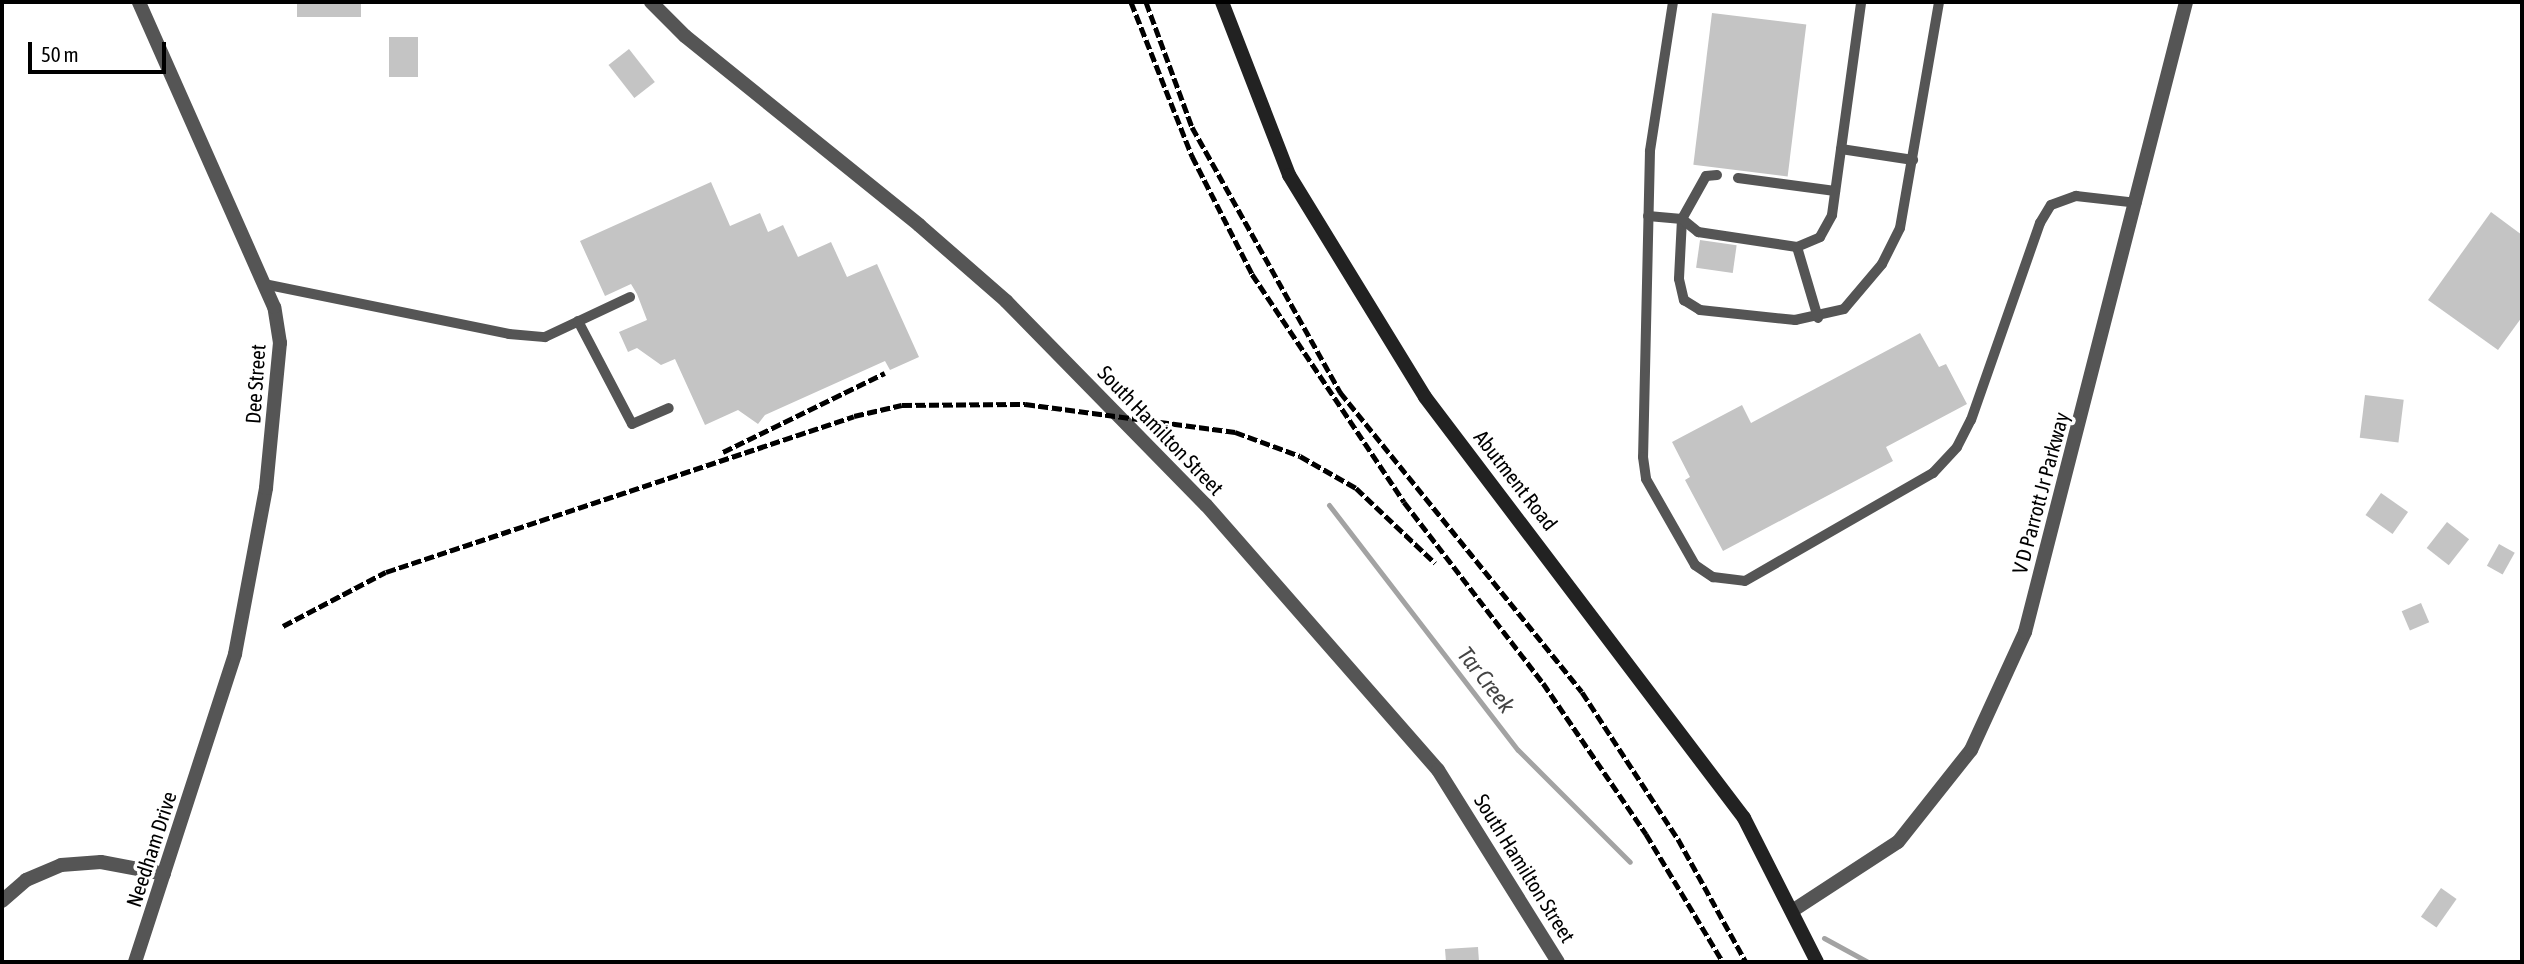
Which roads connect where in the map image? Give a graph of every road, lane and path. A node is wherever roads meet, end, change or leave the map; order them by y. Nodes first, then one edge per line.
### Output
1 (139, 2) edge
2 (651, 2) edge
3 (1222, 2) edge
4 (1673, 2) edge
5 (1861, 2) edge
6 (1939, 2) edge
7 (2186, 2) edge
8 (1841, 149) junction
9 (1913, 160) junction
10 (1717, 176) dead end
11 (1738, 178) dead end
12 (1835, 191) junction
13 (2137, 203) junction
14 (1648, 216) junction
15 (1682, 219) junction
16 (1797, 247) junction
17 (264, 284) junction
18 (630, 297) dead end
19 (1818, 318) junction
20 (578, 321) junction
21 (669, 408) dead end
22 (205, 748) joint
23 (164, 874) junction
24 (2, 901) edge
25 (1793, 911) junction
26 (135, 962) edge
27 (1558, 962) edge
28 (1817, 962) edge

1 - 17 street, Dee Street
2 - 27 street, South Hamilton Street
3 - 25 main road, Abutment Road
4 - 14 lane
5 - 8 lane
6 - 9 lane
7 - 13 street, V D Parrott Jr Parkway
8 - 9 lane
8 - 12 lane
9 - 19 lane
10 - 15 lane
11 - 12 lane
12 - 16 lane
13 - 14 lane
13 - 25 street, V D Parrott Jr Parkway
14 - 15 lane
15 - 16 lane
15 - 19 lane
16 - 19 lane
17 - 20 lane
17 - 22 street, Dee Street
18 - 20 lane
20 - 21 lane
22 - 23 street, Needham Drive
23 - 24 street
23 - 26 street, Needham Drive
25 - 28 main road, Abutment Road

